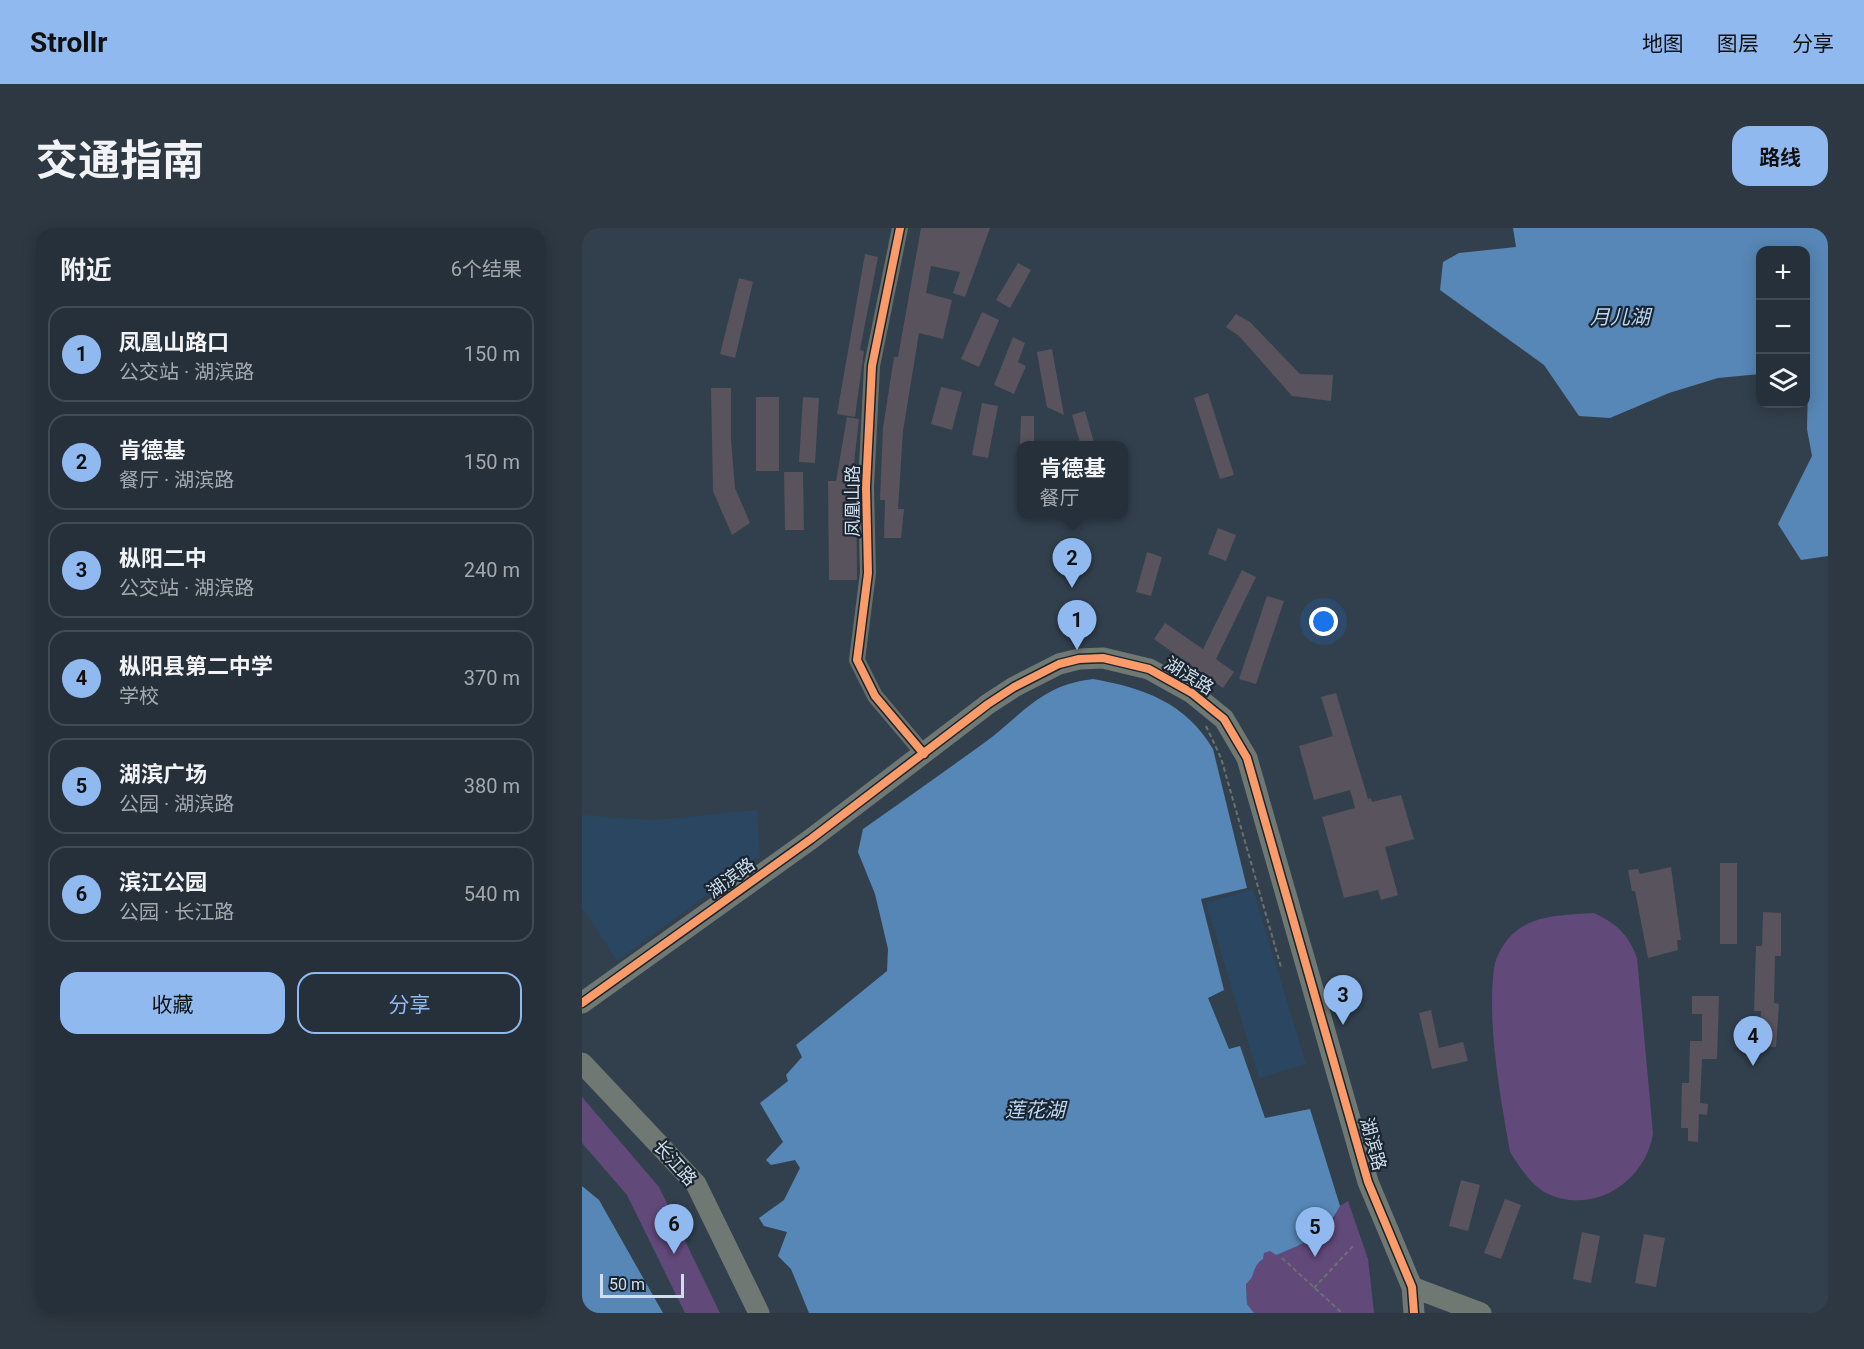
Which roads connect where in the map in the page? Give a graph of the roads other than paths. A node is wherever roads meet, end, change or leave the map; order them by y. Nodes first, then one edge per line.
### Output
1 (900, 228) edge
2 (924, 754) junction
3 (582, 1003) edge
4 (582, 1063) edge
5 (1412, 1287) junction
6 (759, 1313) edge
7 (1414, 1313) edge
8 (1481, 1313) edge

1 - 2 street, 凤凰山路
2 - 3 main road, 湖滨路
2 - 5 main road, 湖滨路
4 - 6 main road, 长江路
5 - 7 main road, 湖滨路
5 - 8 main road

